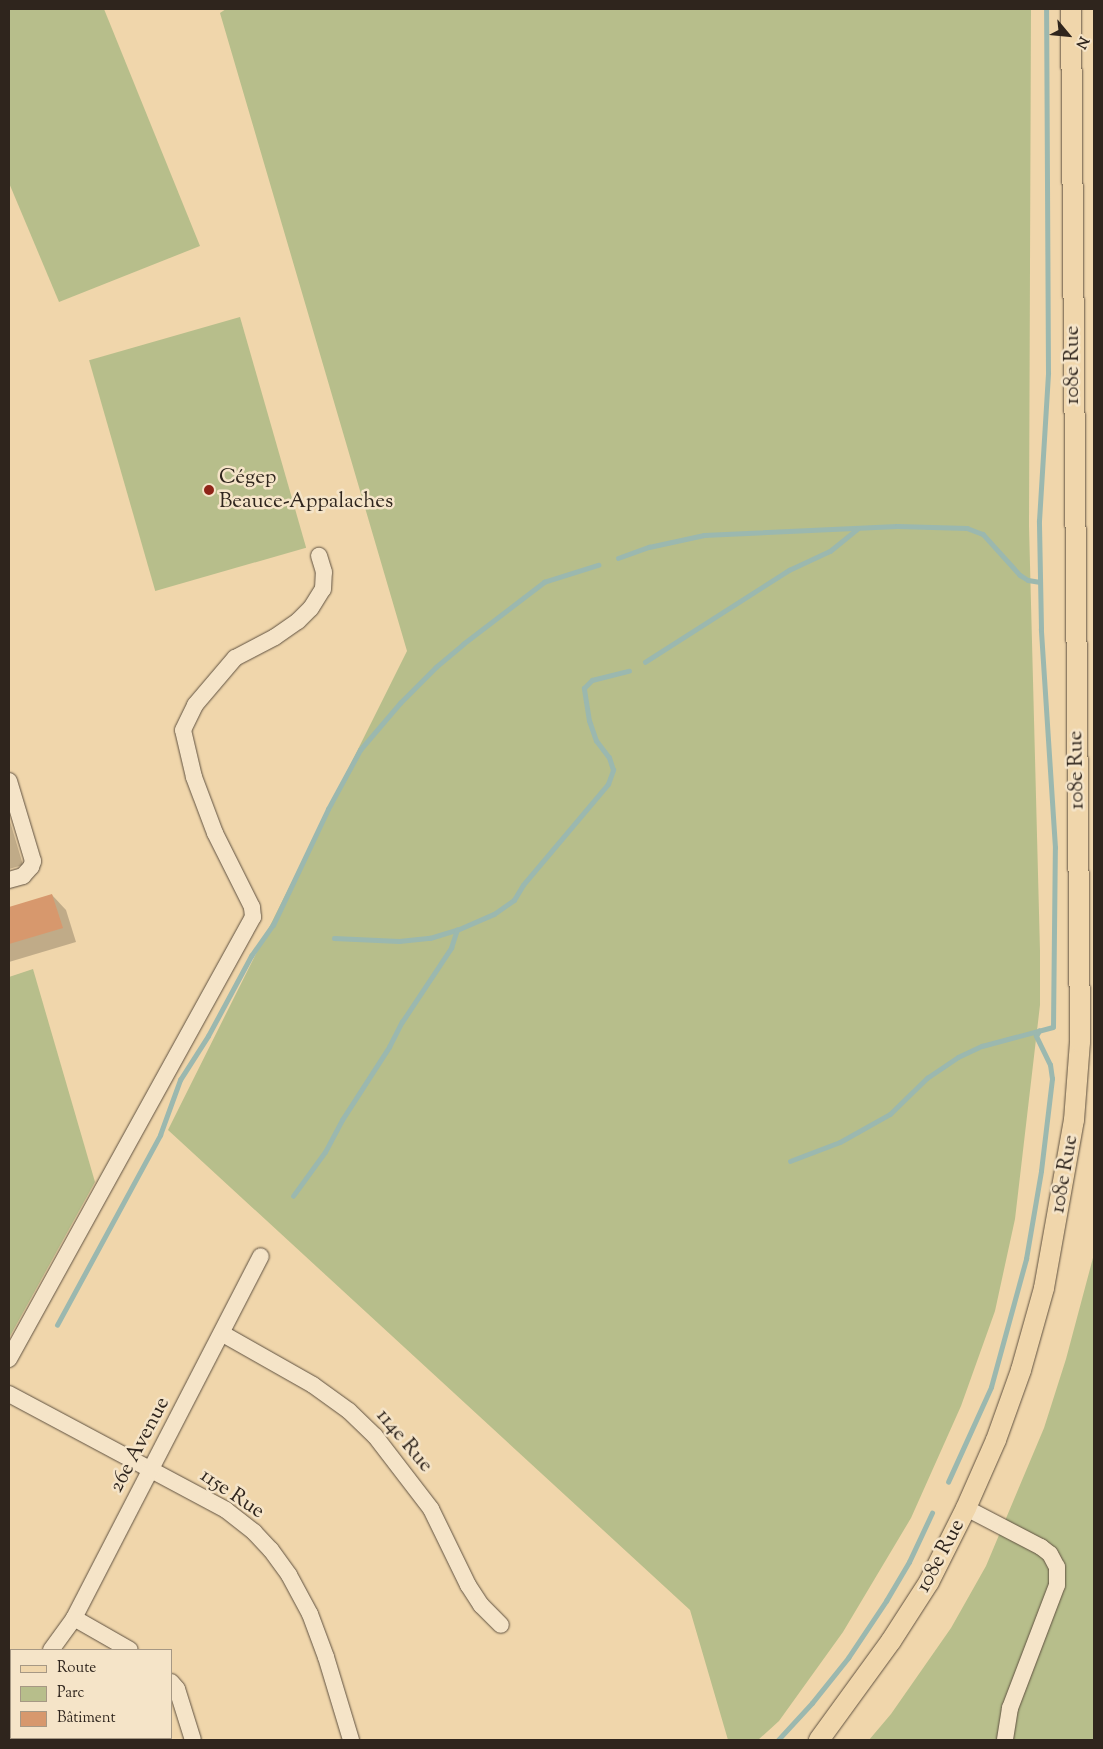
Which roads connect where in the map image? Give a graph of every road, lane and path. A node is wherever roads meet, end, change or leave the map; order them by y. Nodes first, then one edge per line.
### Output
1 (1071, 9) edge
2 (319, 556) dead end
3 (9, 781) edge
4 (9, 880) edge
5 (261, 1256) dead end
6 (222, 1334) junction
7 (9, 1359) edge
8 (9, 1394) edge
9 (150, 1469) junction
10 (966, 1508) junction
11 (74, 1618) junction
12 (501, 1626) dead end
13 (52, 1649) edge
14 (128, 1649) edge
15 (172, 1683) edge
16 (194, 1740) edge
17 (351, 1740) edge
18 (819, 1740) edge
19 (1005, 1740) edge

1 - 10 main road, 108e Rue
2 - 7 street
3 - 4 street
5 - 6 street, 26e Avenue
6 - 9 street, 26e Avenue
6 - 12 street, 114e Rue
8 - 9 street, 115e Rue
9 - 11 street, 26e Avenue
9 - 17 street, 115e Rue
10 - 18 main road, 108e Rue
10 - 19 street
11 - 13 street, 26e Avenue
11 - 14 street
15 - 16 street

